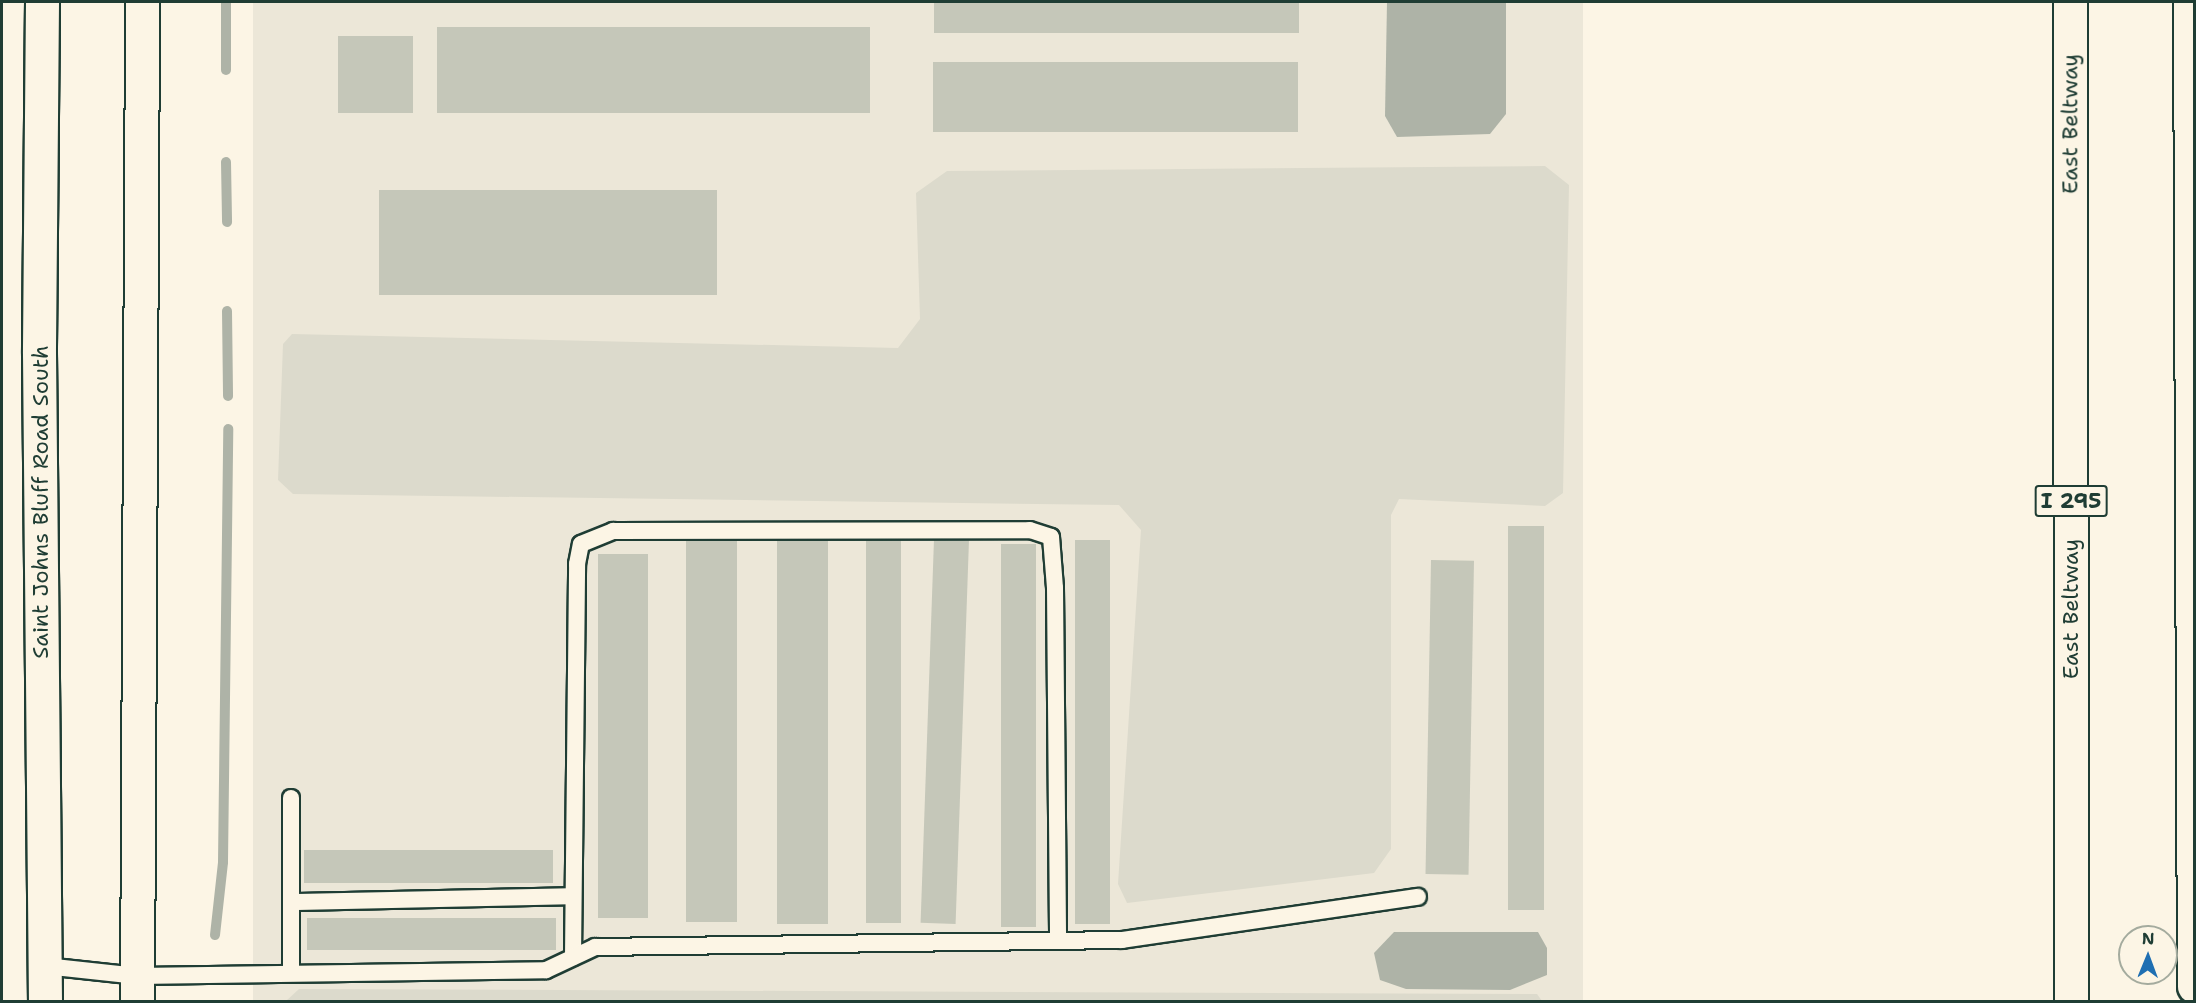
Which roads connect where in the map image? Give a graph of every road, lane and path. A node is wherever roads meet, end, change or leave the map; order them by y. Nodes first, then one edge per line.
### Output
1 (42, 2) edge
2 (142, 2) edge
3 (2070, 2) edge
4 (2190, 2) edge
5 (291, 798) dead end
6 (573, 896) junction
7 (1418, 897) dead end
8 (293, 903) junction
9 (1058, 941) junction
10 (573, 957) junction
11 (45, 966) junction
12 (291, 973) junction
13 (2194, 986) edge
14 (137, 989) edge
15 (45, 1002) edge
16 (2071, 1002) edge

1 - 11 main road, Saint Johns Bluff Road South
2 - 14 main road
3 - 16 main road, East Beltway / I 295
4 - 13 main road
5 - 8 lane
6 - 8 lane
6 - 9 lane
6 - 10 lane
7 - 9 lane
8 - 12 lane
9 - 10 lane
10 - 12 lane
11 - 14 lane
11 - 15 main road, Saint Johns Bluff Road South
12 - 14 lane

